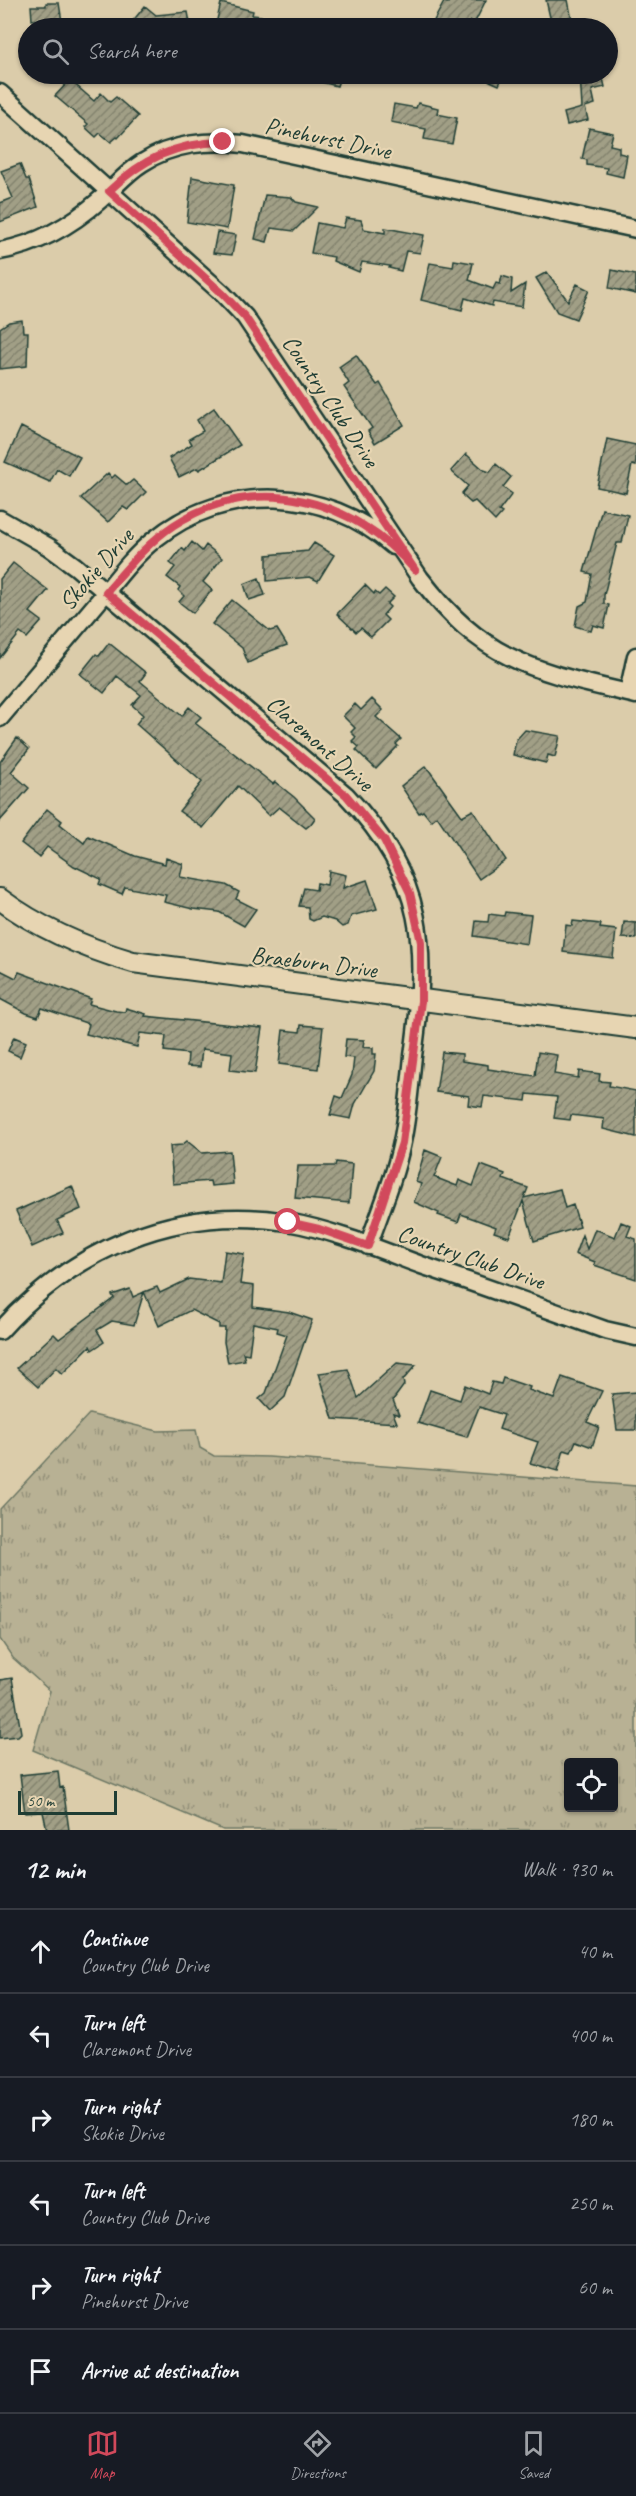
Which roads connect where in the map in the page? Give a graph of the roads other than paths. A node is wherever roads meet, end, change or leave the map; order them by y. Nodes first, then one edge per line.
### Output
1 (0, 93) edge
2 (109, 191) junction
3 (636, 230) edge
4 (0, 251) edge
5 (0, 519) edge
6 (415, 570) junction
7 (106, 592) junction
8 (636, 656) edge
9 (632, 694) edge
10 (0, 718) edge
11 (0, 899) edge
12 (421, 1001) junction
13 (636, 1028) edge
14 (368, 1246) junction
15 (0, 1331) edge
16 (636, 1337) edge

1 - 2 street, Country Club Drive
2 - 3 street, Pinehurst Drive
2 - 4 street, Pinehurst Drive
2 - 6 street, Country Club Drive
5 - 7 street, Claremont Drive
6 - 7 street, Skokie Drive
6 - 9 street, Country Club Drive
7 - 10 street, Skokie Drive
7 - 12 street, Claremont Drive
8 - 9 street
11 - 12 street, Braeburn Drive
12 - 13 street, Braeburn Drive
12 - 14 street, Claremont Drive
14 - 15 street, Country Club Drive
14 - 16 street, Country Club Drive

